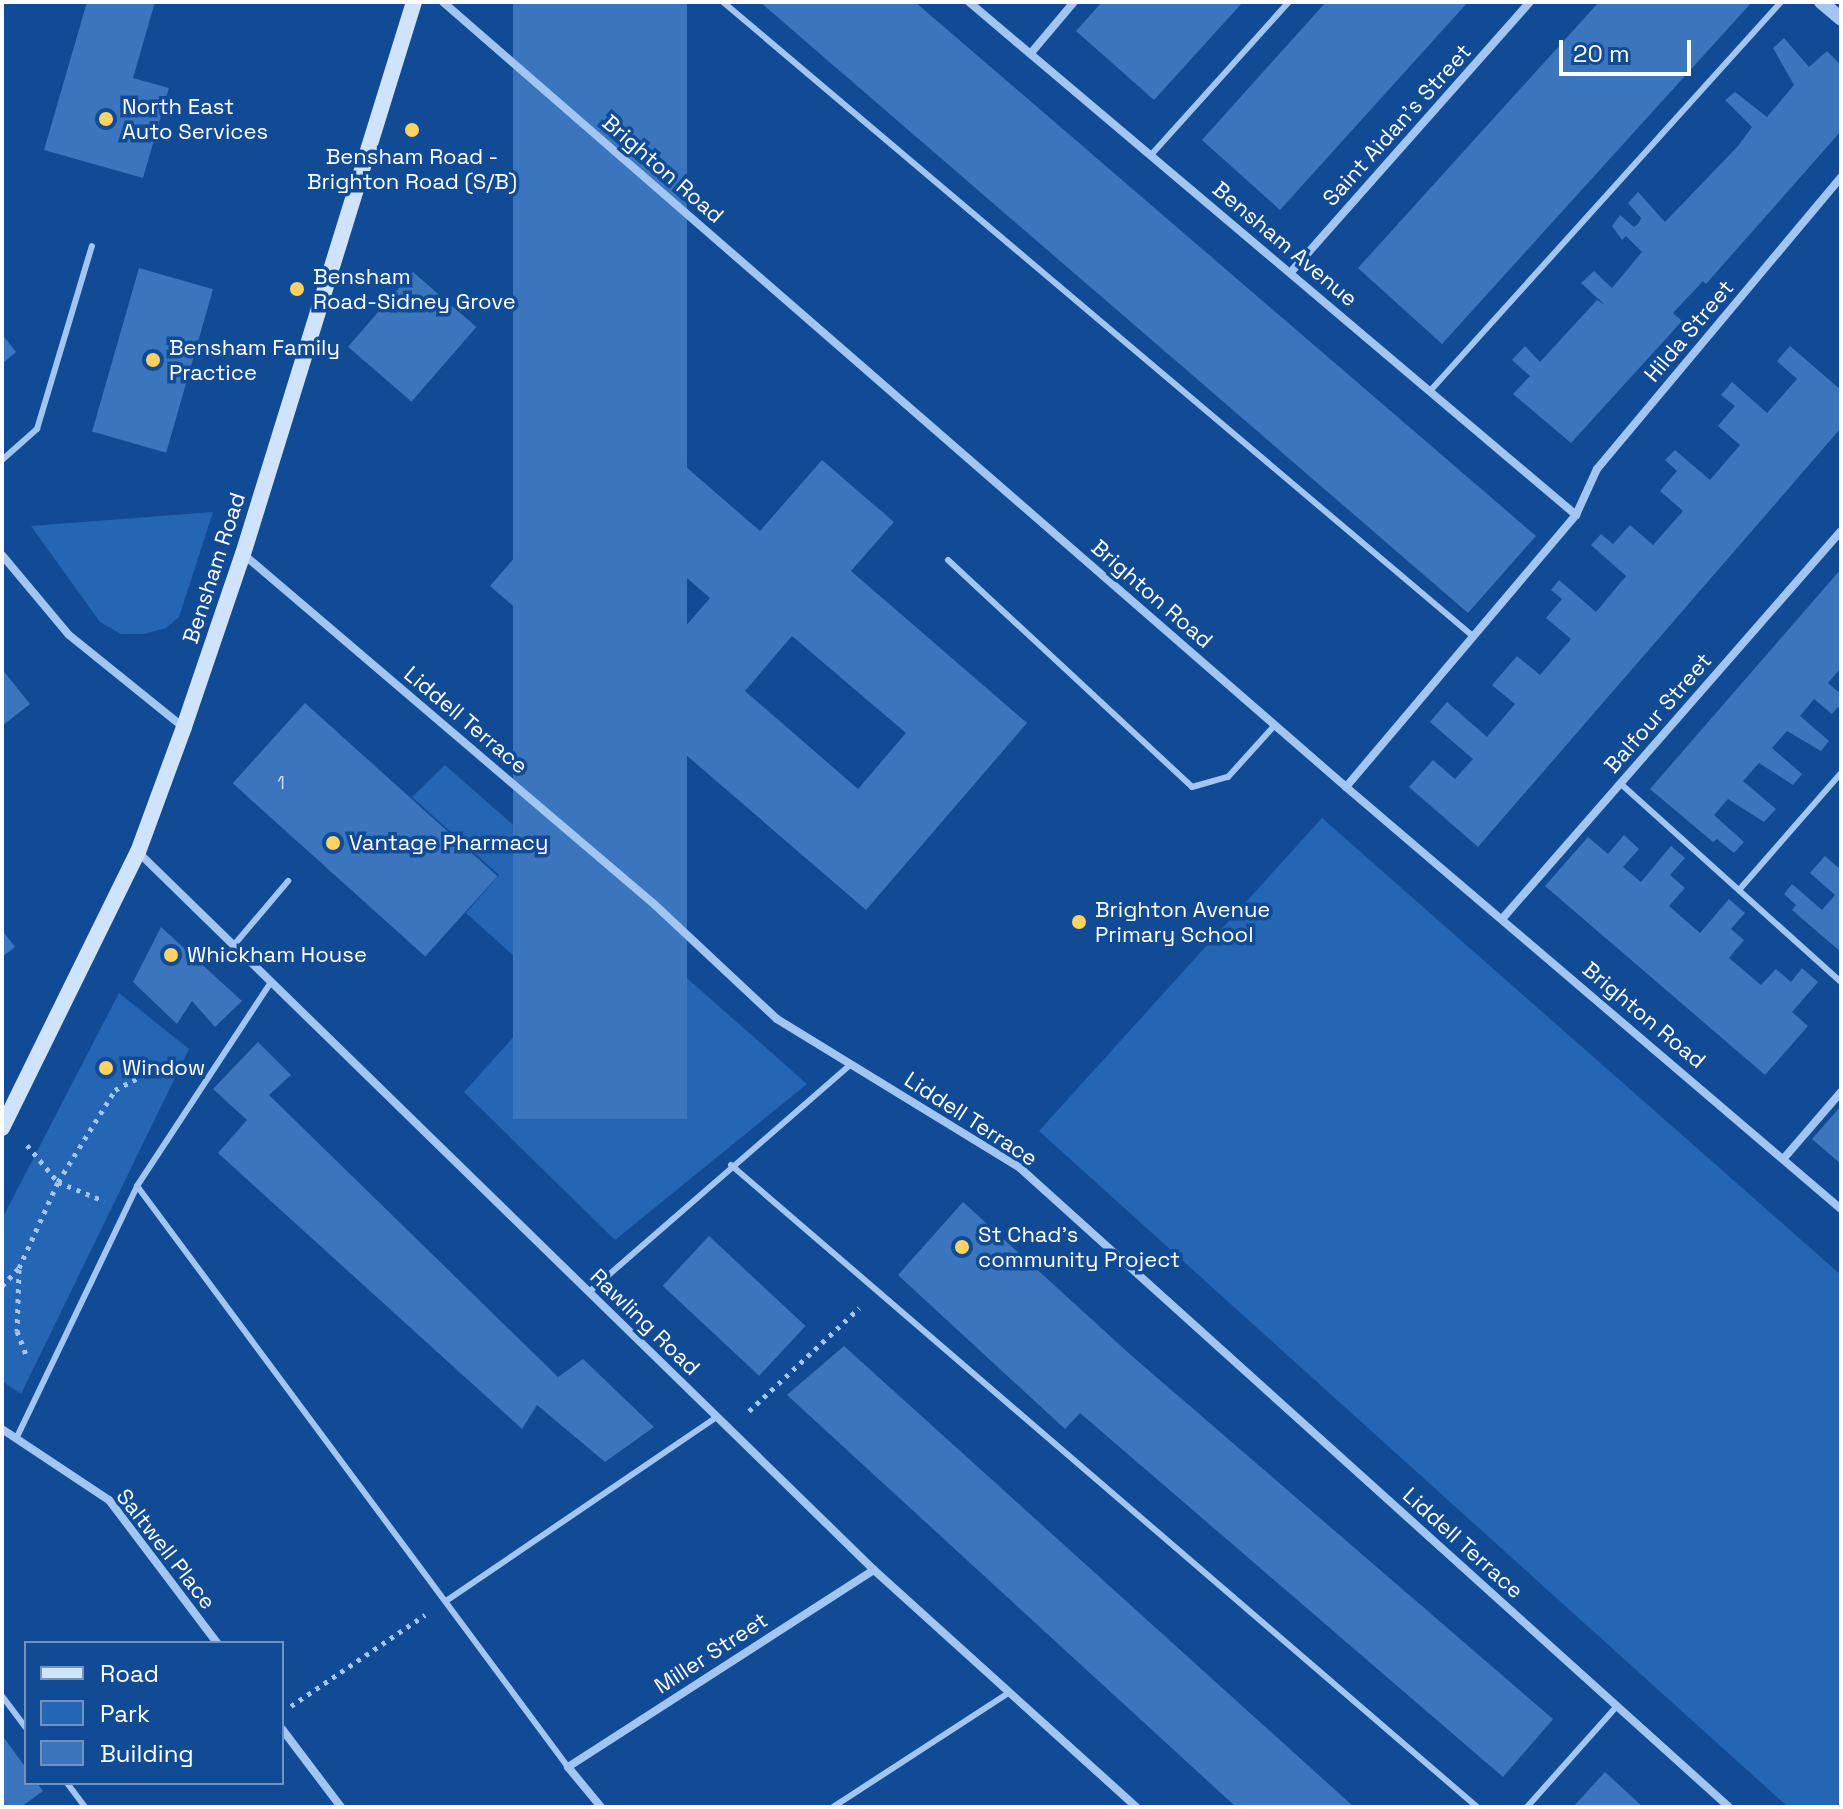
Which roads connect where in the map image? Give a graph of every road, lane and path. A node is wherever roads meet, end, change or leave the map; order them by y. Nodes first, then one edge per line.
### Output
1 (414, 2) edge
2 (443, 2) edge
3 (723, 2) edge
4 (969, 2) edge
5 (1074, 2) edge
6 (1289, 2) edge
7 (1530, 2) edge
8 (1781, 2) edge
9 (1821, 2) edge
10 (1841, 19) edge
11 (1031, 53) junction
12 (1151, 155) junction
13 (1841, 177) edge
14 (92, 246) dead end
15 (1291, 272) junction
16 (1430, 391) junction
17 (2, 460) edge
18 (1576, 515) junction
19 (1841, 531) edge
20 (243, 554) junction
21 (2, 555) edge
22 (948, 560) dead end
23 (1474, 637) junction
24 (1275, 725) junction
25 (184, 727) junction
26 (1841, 773) edge
27 (1621, 784) junction
28 (1346, 787) junction
29 (138, 852) junction
30 (288, 881) dead end
31 (1739, 890) junction
32 (1502, 919) junction
33 (234, 945) junction
34 (271, 982) junction
35 (1841, 982) edge
36 (851, 1064) junction
37 (159, 1067) dead end
38 (1841, 1092) edge
39 (4, 1123) edge
40 (1785, 1157) junction
41 (731, 1165) junction
42 (58, 1182) junction
43 (137, 1186) junction
44 (126, 1209) junction
45 (1841, 1209) edge
46 (19, 1268) junction
47 (2, 1286) edge
48 (877, 1291) junction
49 (589, 1292) junction
50 (40, 1389) junction
51 (717, 1417) junction
52 (2, 1429) edge
53 (730, 1429) junction
54 (16, 1439) junction
55 (874, 1570) junction
56 (446, 1601) junction
57 (215, 1641) edge
58 (1010, 1692) junction
59 (2, 1696) edge
60 (1617, 1706) junction
61 (284, 1711) edge
62 (24, 1725) edge
63 (284, 1732) edge
64 (568, 1767) junction
65 (68, 1785) edge
66 (85, 1807) edge
67 (341, 1807) edge
68 (601, 1807) edge
69 (833, 1807) edge
70 (1136, 1807) edge
71 (1477, 1807) edge
72 (1527, 1807) edge
73 (1729, 1807) edge

1 - 20 main road, Bensham Road
2 - 24 street, Brighton Road
3 - 23 lane
4 - 11 street, Bensham Avenue
5 - 11 street
6 - 12 lane
7 - 15 street, Saint Aidan's Street
8 - 16 lane
9 - 10 street
11 - 12 street, Bensham Avenue
12 - 15 street, Bensham Avenue
13 - 18 street, Hilda Street
14 - 17 lane
15 - 16 street, Bensham Avenue
16 - 18 street, Bensham Avenue
18 - 23 street, Hilda Street
19 - 27 street, Balfour Street
20 - 25 main road, Bensham Road
20 - 36 street, Liddell Terrace
21 - 25 street
22 - 24 lane
23 - 28 street, Hilda Street
24 - 28 street, Brighton Road
25 - 29 main road, Bensham Road
26 - 31 lane
27 - 31 lane
27 - 32 street, Balfour Street
28 - 32 street, Brighton Road
29 - 33 street, Rawling Road
29 - 39 main road, Bensham Road
30 - 33 lane
31 - 35 lane
32 - 40 street, Brighton Road
33 - 34 street, Rawling Road
34 - 43 lane
34 - 49 street, Rawling Road
36 - 41 lane
36 - 60 street, Liddell Terrace
37 - 42 path
38 - 40 street
39 - 42 path
40 - 45 street, Brighton Road
41 - 48 lane
41 - 49 lane
42 - 44 path
42 - 46 path
43 - 44 lane
43 - 56 lane
44 - 50 lane
46 - 47 path
46 - 50 path
48 - 53 path
48 - 71 lane
49 - 51 street, Rawling Road
50 - 54 lane
51 - 53 street, Rawling Road
51 - 56 lane
52 - 54 street, Saltwell Place
53 - 55 street, Rawling Road
54 - 57 street, Saltwell Place
55 - 58 street, Rawling Road
55 - 64 street, Miller Street
56 - 61 path
56 - 64 lane
58 - 69 lane
58 - 70 street, Rawling Road
59 - 62 lane
60 - 72 lane
60 - 73 street, Liddell Terrace
63 - 67 street
64 - 68 street
65 - 66 lane

